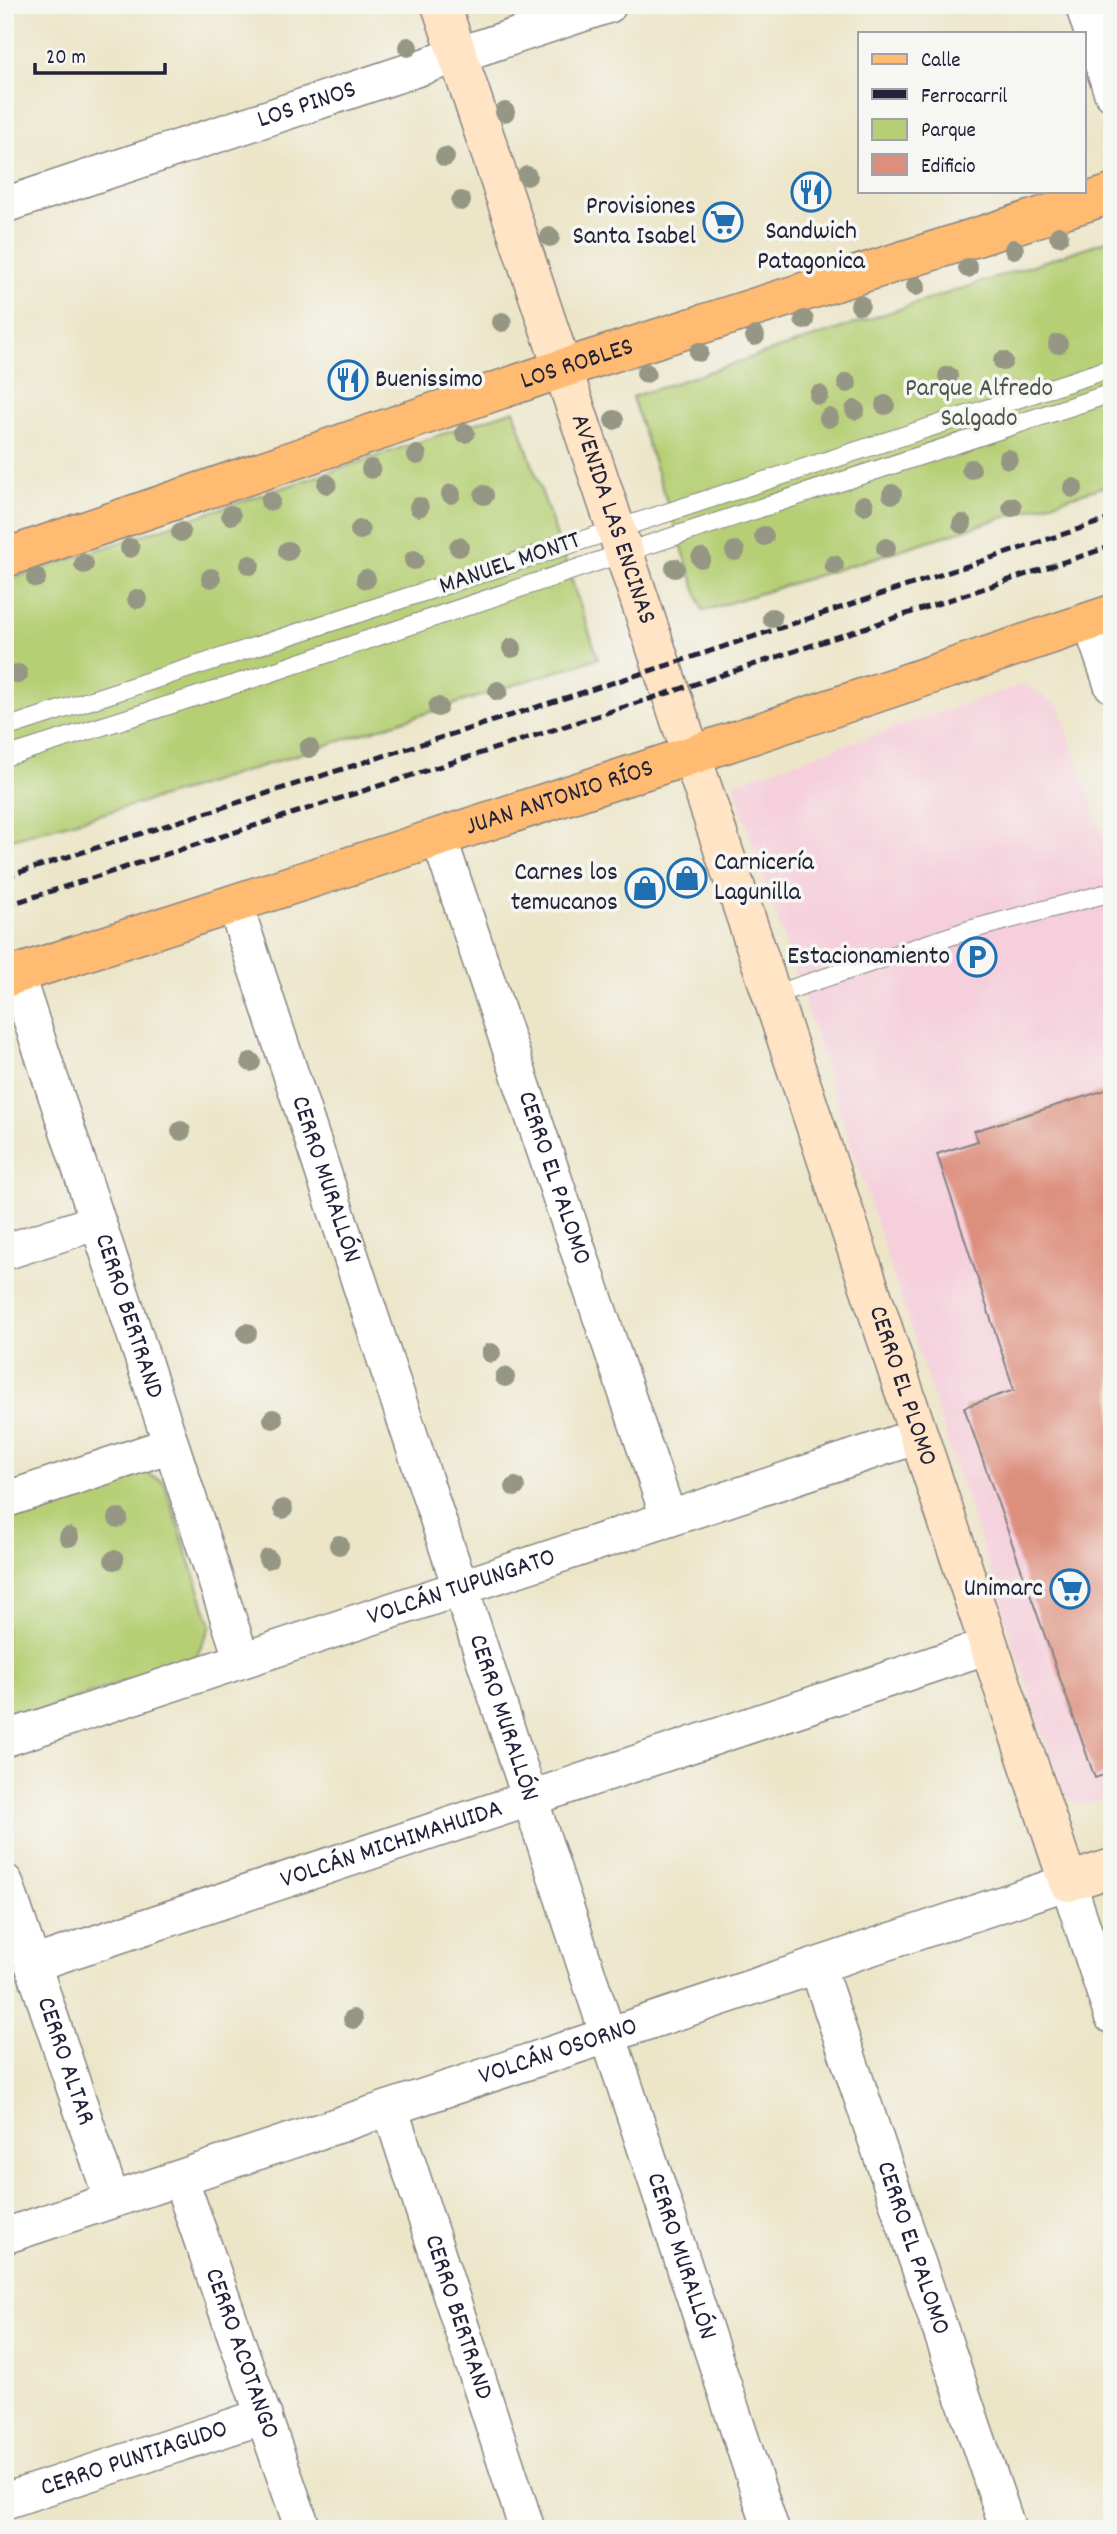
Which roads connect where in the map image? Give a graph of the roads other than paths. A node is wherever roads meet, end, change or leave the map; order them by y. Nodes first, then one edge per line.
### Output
1 (441, 5) edge
2 (609, 5) edge
3 (1083, 5) edge
4 (458, 56) junction
5 (1112, 93) edge
6 (1112, 194) edge
7 (5, 205) edge
8 (1112, 368) edge
9 (561, 369) junction
10 (1112, 393) edge
11 (619, 541) junction
12 (5, 558) edge
13 (1101, 618) edge
14 (1112, 685) edge
15 (5, 728) edge
16 (692, 755) junction
17 (5, 757) edge
18 (439, 838) junction
19 (1112, 892) edge
20 (235, 905) junction
21 (10, 976) edge
22 (773, 995) junction
23 (97, 1222) junction
24 (5, 1252) edge
25 (918, 1436) junction
26 (170, 1445) junction
27 (5, 1500) edge
28 (669, 1519) junction
29 (460, 1588) junction
30 (988, 1646) junction
31 (242, 1660) junction
32 (5, 1739) edge
33 (530, 1797) junction
34 (1112, 1868) edge
35 (5, 1882) edge
36 (1068, 1882) junction
37 (33, 1964) junction
38 (817, 1966) junction
39 (1112, 2016) edge
40 (608, 2035) junction
41 (390, 2108) junction
42 (180, 2178) junction
43 (112, 2200) junction
44 (5, 2236) edge
45 (264, 2416) junction
46 (5, 2501) edge
47 (303, 2529) edge
48 (527, 2529) edge
49 (771, 2529) edge
50 (1008, 2529) edge

1 - 4 street, AVENIDA LAS ENCINAS
2 - 4 street, LOS PINOS
3 - 5 street
4 - 7 street, LOS PINOS
4 - 9 street, AVENIDA LAS ENCINAS
6 - 9 main road, LOS ROBLES
8 - 11 lane, MANUEL MONTT
9 - 11 street, AVENIDA LAS ENCINAS
9 - 12 main road, LOS ROBLES
10 - 11 lane, MANUEL MONTT
11 - 15 lane, MANUEL MONTT
11 - 16 street, AVENIDA LAS ENCINAS
11 - 17 lane, MANUEL MONTT
13 - 14 street
13 - 16 main road, JUAN ANTONIO RÍOS
16 - 18 main road, JUAN ANTONIO RÍOS
16 - 22 street, CERRO EL PLOMO
18 - 20 main road, JUAN ANTONIO RÍOS
18 - 28 street, CERRO EL PALOMO
19 - 22 lane
20 - 21 main road, JUAN ANTONIO RÍOS
20 - 29 street, CERRO MURALLÓN
21 - 23 street, CERRO BERTRAND
22 - 25 street, CERRO EL PLOMO
23 - 24 street
23 - 26 street, CERRO BERTRAND
25 - 28 street, VOLCÁN TUPUNGATO
25 - 30 street, CERRO EL PLOMO
26 - 27 street
26 - 31 street, CERRO BERTRAND
28 - 29 street, VOLCÁN TUPUNGATO
29 - 31 street, VOLCÁN TUPUNGATO
29 - 33 street, CERRO MURALLÓN
30 - 33 street, VOLCÁN MICHIMAHUIDA
30 - 36 street, CERRO EL PLOMO
31 - 32 street, VOLCÁN TUPUNGATO
33 - 37 street, VOLCÁN MICHIMAHUIDA
33 - 40 street, CERRO MURALLÓN
34 - 36 street, VOLCÁN OSORNO
35 - 37 street, CERRO ALTAR
36 - 38 street, VOLCÁN OSORNO
36 - 39 street, CERRO EL PLOMO
37 - 43 street, CERRO ALTAR
38 - 40 street, VOLCÁN OSORNO
38 - 50 street, CERRO EL PALOMO
40 - 41 street, VOLCÁN OSORNO
40 - 49 street, CERRO MURALLÓN
41 - 42 street, VOLCÁN OSORNO
41 - 48 street, CERRO BERTRAND
42 - 43 street, VOLCÁN OSORNO
42 - 45 street, CERRO ACOTANGO
43 - 44 street, VOLCÁN OSORNO
45 - 46 street, CERRO PUNTIAGUDO
45 - 47 street, CERRO ACOTANGO

